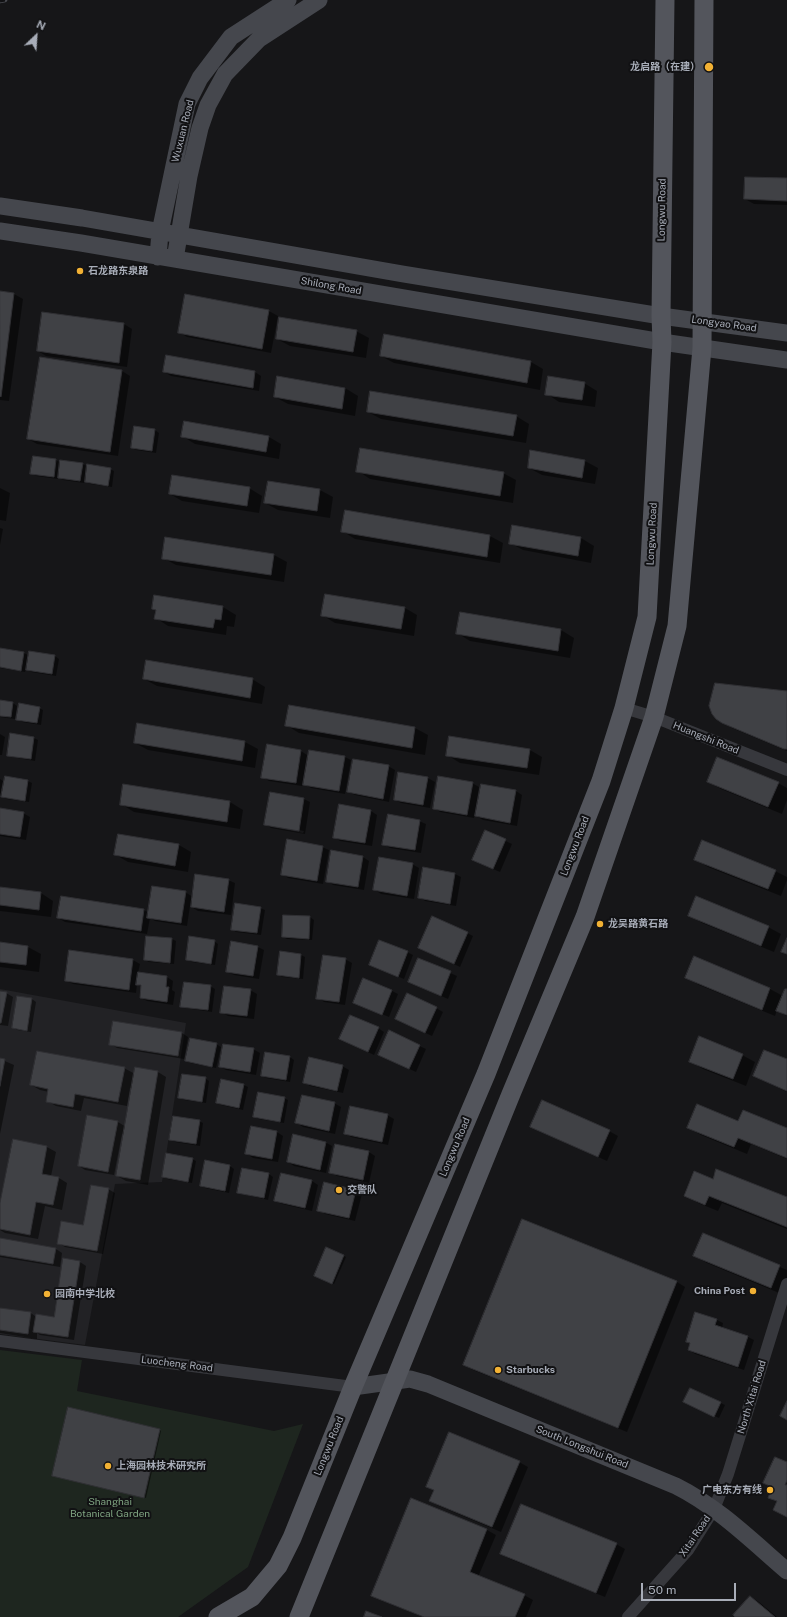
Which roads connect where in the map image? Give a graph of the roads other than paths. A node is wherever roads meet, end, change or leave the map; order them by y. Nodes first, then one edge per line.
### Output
1 (288, 0) edge
2 (319, 0) edge
3 (665, 0) edge
4 (704, 0) edge
5 (0, 206) edge
6 (0, 231) edge
7 (160, 232) junction
8 (178, 235) junction
9 (158, 257) junction
10 (175, 259) junction
11 (661, 316) junction
12 (703, 321) junction
13 (787, 333) edge
14 (662, 342) junction
15 (702, 348) junction
16 (787, 360) edge
17 (624, 708) junction
18 (654, 717) junction
19 (787, 770) edge
20 (787, 1284) edge
21 (0, 1341) edge
22 (396, 1381) junction
23 (353, 1387) junction
24 (714, 1509) junction
25 (787, 1571) edge
26 (218, 1617) edge
27 (299, 1617) edge
28 (628, 1617) edge

1 - 7 main road, Wuxuan Road
2 - 8 main road
3 - 11 main road, Longwu Road
4 - 12 main road
5 - 7 main road
6 - 9 main road, Shilong Road
7 - 8 main road
7 - 9 main road, Wuxuan Road
8 - 10 main road
8 - 11 main road
9 - 10 main road, Shilong Road
10 - 14 main road, Shilong Road
11 - 12 main road, Longyao Road
11 - 14 main road, Longwu Road
12 - 13 main road, Longyao Road
12 - 15 main road
14 - 15 main road
14 - 17 main road, Longwu Road
15 - 16 main road
15 - 18 main road
17 - 18 street, Huangshi Road
17 - 23 main road, Longwu Road
18 - 19 street, Huangshi Road
18 - 22 main road
20 - 24 street, North Xitai Road
21 - 23 street, Luocheng Road
22 - 23 main road, South Longshui Road
22 - 24 main road, South Longshui Road
22 - 27 main road
23 - 26 main road, Longwu Road
24 - 25 main road, South Longshui Road
24 - 28 street, Xitai Road

